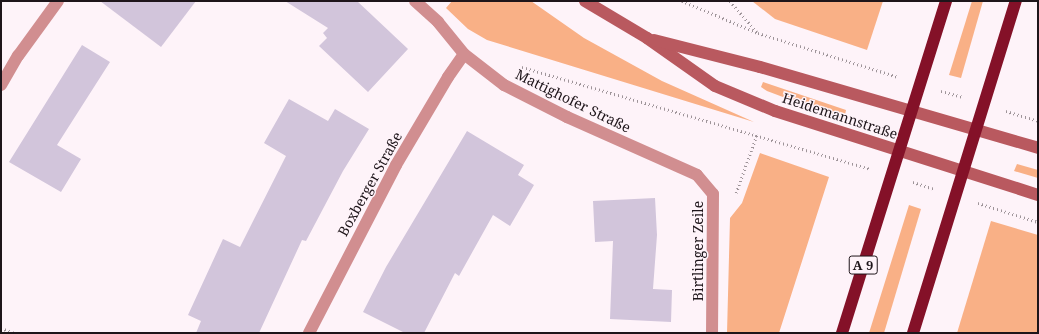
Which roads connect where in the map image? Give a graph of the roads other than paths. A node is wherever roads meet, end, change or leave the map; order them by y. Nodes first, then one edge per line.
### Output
1 (58, 1) edge
2 (415, 1) edge
3 (585, 1) edge
4 (946, 1) edge
5 (1016, 1) edge
6 (942, 7) edge
7 (647, 38) junction
8 (464, 54) junction
9 (1, 85) edge
10 (1038, 148) edge
11 (697, 174) joint
12 (1038, 195) edge
13 (309, 333) edge
14 (712, 333) edge
15 (842, 333) edge
16 (913, 333) edge

1 - 9 street
2 - 8 street, Mattighofer Straße
3 - 7 main road, Heidemannstraße
4 - 6 highway, A 9
5 - 16 highway
6 - 15 highway, A 9
7 - 10 main road, Heidemannstraße
7 - 12 main road, Heidemannstraße
8 - 11 street, Mattighofer Straße
8 - 13 street, Boxberger Straße
11 - 14 street, Birtlinger Zeile

